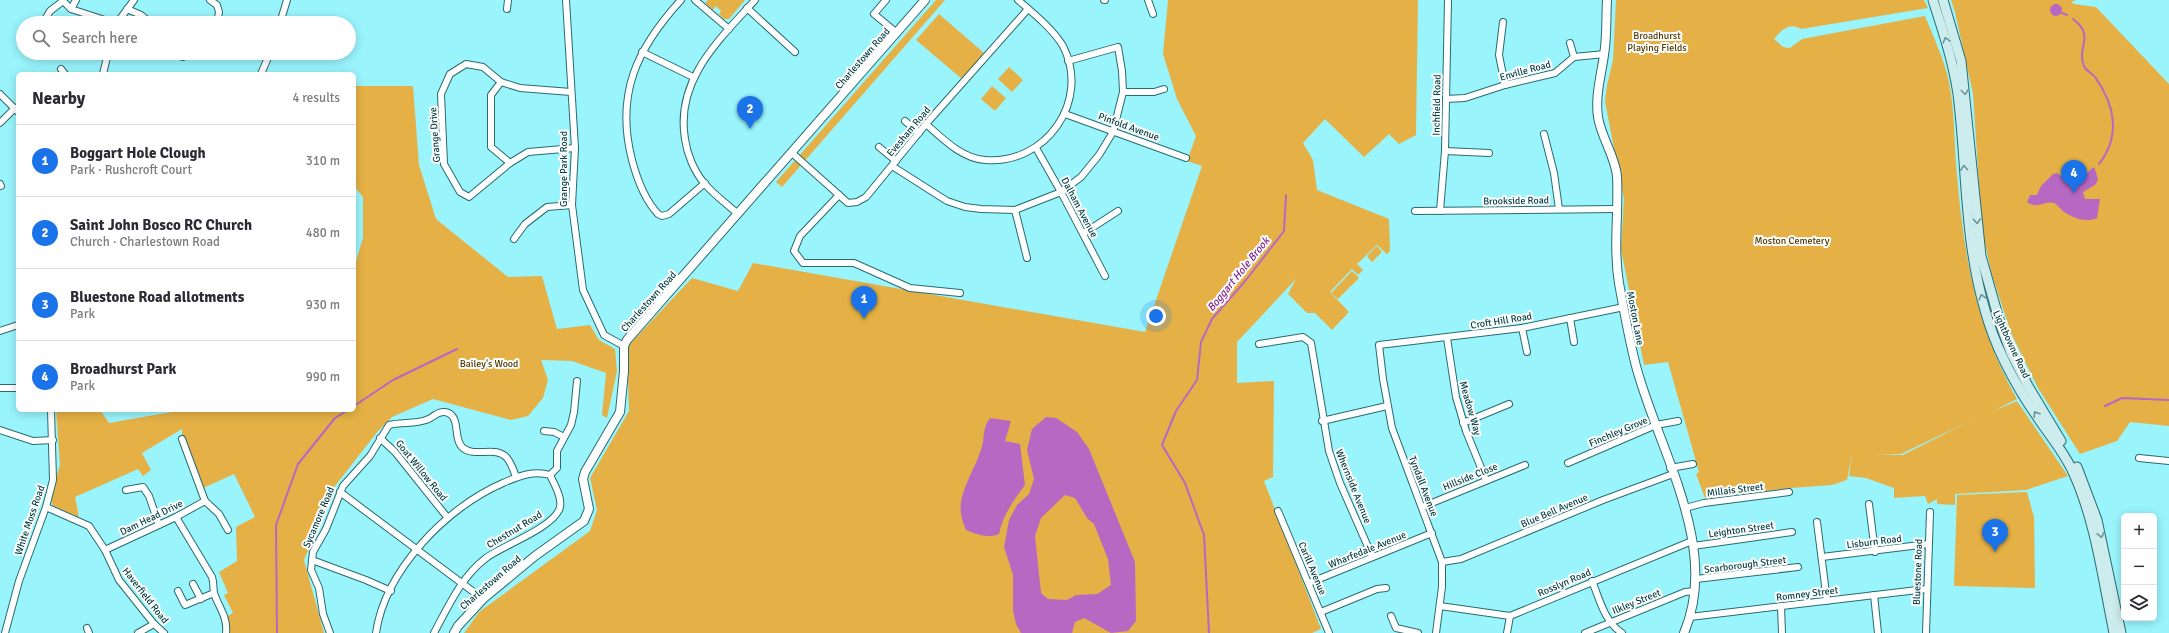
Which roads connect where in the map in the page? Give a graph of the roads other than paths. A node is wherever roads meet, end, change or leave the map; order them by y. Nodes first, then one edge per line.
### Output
1 (62, 0) edge
2 (76, 0) edge
3 (134, 0) edge
4 (210, 0) edge
5 (287, 0) edge
6 (508, 0) edge
7 (566, 0) edge
8 (681, 0) edge
9 (695, 0) edge
10 (755, 0) edge
11 (886, 0) edge
12 (925, 0) edge
13 (1018, 0) edge
14 (1148, 0) edge
15 (1448, 0) edge
16 (1607, 0) edge
17 (1933, 0) edge
18 (1943, 0) edge
19 (747, 8) junction
20 (72, 9) junction
21 (127, 9) junction
22 (506, 9) dead end
23 (1028, 9) junction
24 (1153, 14) dead end
25 (47, 16) edge
26 (94, 16) edge
27 (122, 16) edge
28 (142, 16) edge
29 (219, 16) edge
30 (282, 16) edge
31 (1503, 22) dead end
32 (729, 29) junction
33 (897, 33) junction
34 (1570, 43) dead end
35 (642, 52) junction
36 (795, 52) dead end
37 (1604, 54) junction
38 (1574, 57) junction
39 (106, 60) edge
40 (267, 60) edge
41 (1068, 61) junction
42 (103, 72) edge
43 (262, 72) edge
44 (693, 77) junction
45 (501, 82) junction
46 (1505, 85) junction
47 (1164, 89) dead end
48 (571, 92) junction
49 (1122, 92) junction
50 (0, 94) edge
51 (1446, 99) junction
52 (16, 110) edge
53 (1065, 114) junction
54 (905, 121) dead end
55 (0, 123) edge
56 (926, 124) junction
57 (1114, 132) junction
58 (919, 133) junction
59 (1544, 134) dead end
60 (879, 147) dead end
61 (575, 148) junction
62 (1036, 148) junction
63 (1445, 151) junction
64 (1489, 153) dead end
65 (792, 154) junction
66 (1186, 158) dead end
67 (510, 163) junction
68 (894, 164) junction
69 (704, 183) junction
70 (1061, 192) junction
71 (839, 195) junction
72 (572, 205) junction
73 (1559, 209) junction
74 (1617, 209) junction
75 (1015, 210) junction
76 (1118, 211) dead end
77 (1415, 211) dead end
78 (1440, 211) junction
79 (738, 214) junction
80 (1084, 233) junction
81 (514, 239) dead end
82 (1027, 258) dead end
83 (1105, 276) dead end
84 (960, 293) dead end
85 (1624, 307) junction
86 (1570, 318) junction
87 (16, 327) edge
88 (1522, 328) junction
89 (0, 331) edge
90 (1447, 338) junction
91 (1574, 342) dead end
92 (1259, 344) dead end
93 (1379, 345) joint
94 (624, 346) junction
95 (1527, 352) dead end
96 (577, 380) dead end
97 (0, 388) edge
98 (16, 388) edge
99 (568, 394) dead end
100 (576, 395) junction
101 (1509, 404) dead end
102 (1387, 406) junction
103 (51, 412) edge
104 (1322, 421) junction
105 (1678, 421) dead end
106 (1463, 423) junction
107 (1656, 425) junction
108 (0, 430) edge
109 (544, 431) dead end
110 (564, 437) junction
111 (380, 438) junction
112 (182, 439) dead end
113 (52, 440) junction
114 (2139, 458) dead end
115 (2169, 461) edge
116 (1568, 463) dead end
117 (1693, 464) dead end
118 (1525, 465) dead end
119 (1672, 471) junction
120 (550, 475) junction
121 (516, 478) junction
122 (1486, 480) junction
123 (126, 490) dead end
124 (340, 492) junction
125 (1789, 492) dead end
126 (205, 501) junction
127 (1869, 504) dead end
128 (46, 507) junction
129 (1422, 507) junction
130 (1685, 508) junction
131 (1278, 511) dead end
132 (1930, 512) dead end
133 (176, 517) junction
134 (448, 517) junction
135 (1817, 522) dead end
136 (159, 525) junction
137 (228, 530) dead end
138 (1792, 532) dead end
139 (1432, 533) junction
140 (1692, 543) junction
141 (1928, 544) junction
142 (418, 549) junction
143 (105, 550) junction
144 (1875, 552) junction
145 (1372, 556) junction
146 (1822, 557) junction
147 (312, 560) junction
148 (1442, 562) junction
149 (1798, 568) dead end
150 (1696, 579) junction
151 (1592, 581) junction
152 (462, 583) junction
153 (1309, 583) junction
154 (193, 584) dead end
155 (1386, 588) dead end
156 (1926, 589) junction
157 (178, 591) dead end
158 (391, 591) junction
159 (1695, 591) junction
160 (214, 593) junction
161 (1874, 595) junction
162 (200, 599) junction
163 (483, 599) junction
164 (1827, 601) junction
165 (1440, 606) junction
166 (1781, 606) junction
167 (1321, 612) junction
168 (1391, 616) dead end
169 (1510, 616) junction
170 (1690, 616) junction
171 (1610, 623) junction
172 (154, 624) junction
173 (0, 632) edge
174 (5, 633) edge
175 (138, 633) edge
176 (164, 633) edge
177 (226, 633) edge
178 (330, 633) edge
179 (376, 633) edge
180 (434, 633) edge
181 (454, 633) edge
182 (1329, 633) edge
183 (1418, 633) edge
184 (1436, 633) edge
185 (1507, 633) edge
186 (1585, 633) edge
187 (1622, 633) edge
188 (1684, 633) edge
189 (1782, 633) edge
190 (1878, 633) edge
191 (1926, 633) edge
192 (2114, 633) edge
193 (2121, 633) edge

1 - 20 street
1 - 25 street
2 - 20 street
3 - 21 street
4 - 29 street
5 - 30 street
6 - 22 street
7 - 48 street, Grange Park Road
8 - 35 street
9 - 32 street
10 - 19 street
11 - 33 street
12 - 33 street, Charlestown Road
13 - 23 street
14 - 24 street
15 - 51 street, Inchfield Road
16 - 37 street, Moston Lane
192 -> 17 main road, Lightbowne Road
18 -> 193 main road, Lightbowne Road
19 - 32 street
19 - 36 street
20 - 26 street
21 - 27 street
21 - 28 street
23 - 41 street
23 - 56 street, Evesham Road
31 - 46 street
32 - 44 street
33 - 65 street, Charlestown Road
34 - 38 street
35 - 44 street
35 - 69 street
37 - 38 street
37 - 74 street, Moston Lane
38 - 46 street, Enville Road
39 - 42 street
40 - 43 street
41 - 49 street
41 - 53 street
44 - 69 street
45 - 48 street, Grange Drive
45 - 67 street
45 - 67 street, Grange Drive
46 - 51 street, Enville Road
47 - 49 street
48 - 61 street, Grange Park Road
49 - 57 street
50 - 52 street
51 - 63 street, Inchfield Road
52 - 55 street
53 - 57 street, Pinfold Avenue
53 - 62 street
54 - 58 street
56 - 58 street, Evesham Road
56 - 62 street
57 - 66 street, Pinfold Avenue
57 - 70 street
58 - 68 street, Evesham Road
59 - 73 street
60 - 68 street
61 - 67 street, Grange Drive
61 - 72 street, Grange Park Road
62 - 70 street, Dalham Avenue
63 - 64 street
63 - 78 street, Inchfield Road
65 - 71 street, Evesham Road
65 - 79 street, Charlestown Road
68 - 71 street, Evesham Road
68 - 75 street
69 - 79 street
70 - 75 street
70 - 80 street, Dalham Avenue
71 - 84 street
72 - 81 street
72 - 94 street, Grange Park Road
73 - 74 street, Brookside Road
73 - 78 street, Brookside Road
74 - 85 street, Moston Lane
75 - 82 street
76 - 80 street
77 - 78 street, Brookside Road
79 - 94 street, Charlestown Road
80 - 83 street, Dalham Avenue
85 - 86 street, Croft Hill Road
85 - 107 street, Moston Lane
86 - 88 street, Croft Hill Road
86 - 91 street
87 - 89 street
88 - 90 street, Croft Hill Road
88 - 95 street
90 - 93 street, Croft Hill Road
90 - 106 street, Meadow Way
92 - 104 street, Whernside Avenue
93 - 102 street, Tyndall Avenue
94 - 163 street, Charlestown Road
96 - 100 street
97 - 98 street
99 - 100 street
100 - 110 street
101 - 106 street
102 - 104 street
102 - 129 street, Tyndall Avenue
103 - 113 street, White Moss Road
104 - 145 street, Whernside Avenue
105 - 107 street, Finchley Grove
106 - 122 street, Meadow Way
107 - 116 street, Finchley Grove
107 - 119 street, Moston Lane
108 - 113 street
109 - 110 street
110 - 120 street
111 - 121 street, Sycamore Road
111 - 124 street, Sycamore Road
111 - 134 street, Goat Willow Road
112 - 126 street
113 - 128 street, White Moss Road
114 - 115 street
117 - 119 street, Blue Bell Avenue
118 - 122 street, Hillside Close
119 - 130 street, Moston Lane
119 - 148 street, Blue Bell Avenue
120 - 121 street
120 - 152 street, Chestnut Road
121 - 134 street
122 - 129 street, Hillside Close
123 - 136 street
124 - 142 street
124 - 147 street, Sycamore Road
125 - 130 street, Millais Street
126 - 133 street, Dam Head Drive
126 - 137 street
127 - 144 street
128 - 143 street, Haverfield Road
128 - 174 street, White Moss Road
129 - 139 street, Tyndall Avenue
130 - 140 street, Moston Lane
131 - 153 street, Carill Avenue
132 - 141 street, Bluestone Road
133 - 136 street, Dam Head Drive
133 - 160 street
134 - 142 street
135 - 146 street
136 - 143 street, Dam Head Drive
138 - 140 street, Leighton Street
139 - 145 street, Wharfedale Avenue
139 - 148 street, Tyndall Avenue
140 - 150 street, Moston Lane
140 - 151 street, Rosslyn Road
141 - 144 street, Lisburn Road
141 - 156 street, Bluestone Road
142 - 152 street
142 - 158 street
143 - 172 street, Haverfield Road
144 - 146 street, Lisburn Road
145 - 153 street, Wharfedale Avenue
146 - 164 street
147 - 158 street
147 - 178 street, Sycamore Road
148 - 165 street, Tyndall Avenue
149 - 150 street, Scarborough Street
150 - 159 street, Moston Lane
151 - 169 street, Rosslyn Road
151 - 171 street
152 - 163 street
152 - 180 street
153 - 167 street, Carill Avenue
154 - 162 street
155 - 167 street
156 - 161 street, Romney Street
156 - 191 street, Bluestone Road
157 - 162 street
158 - 179 street
159 - 170 street, Moston Lane
159 - 171 street, Ilkley Street
160 - 162 street
160 - 177 street
161 - 164 street, Romney Street
161 - 190 street
163 - 181 street, Charlestown Road
164 - 166 street, Romney Street
165 - 169 street
165 - 184 street, Tyndall Avenue
166 - 170 street, Romney Street
166 - 189 street
167 - 182 street, Carill Avenue
168 - 183 street
169 - 185 street
170 - 188 street, Moston Lane
171 - 186 street, Ilkley Street
171 - 187 street
172 - 175 street
172 - 176 street, Haverfield Road
173 - 174 street

